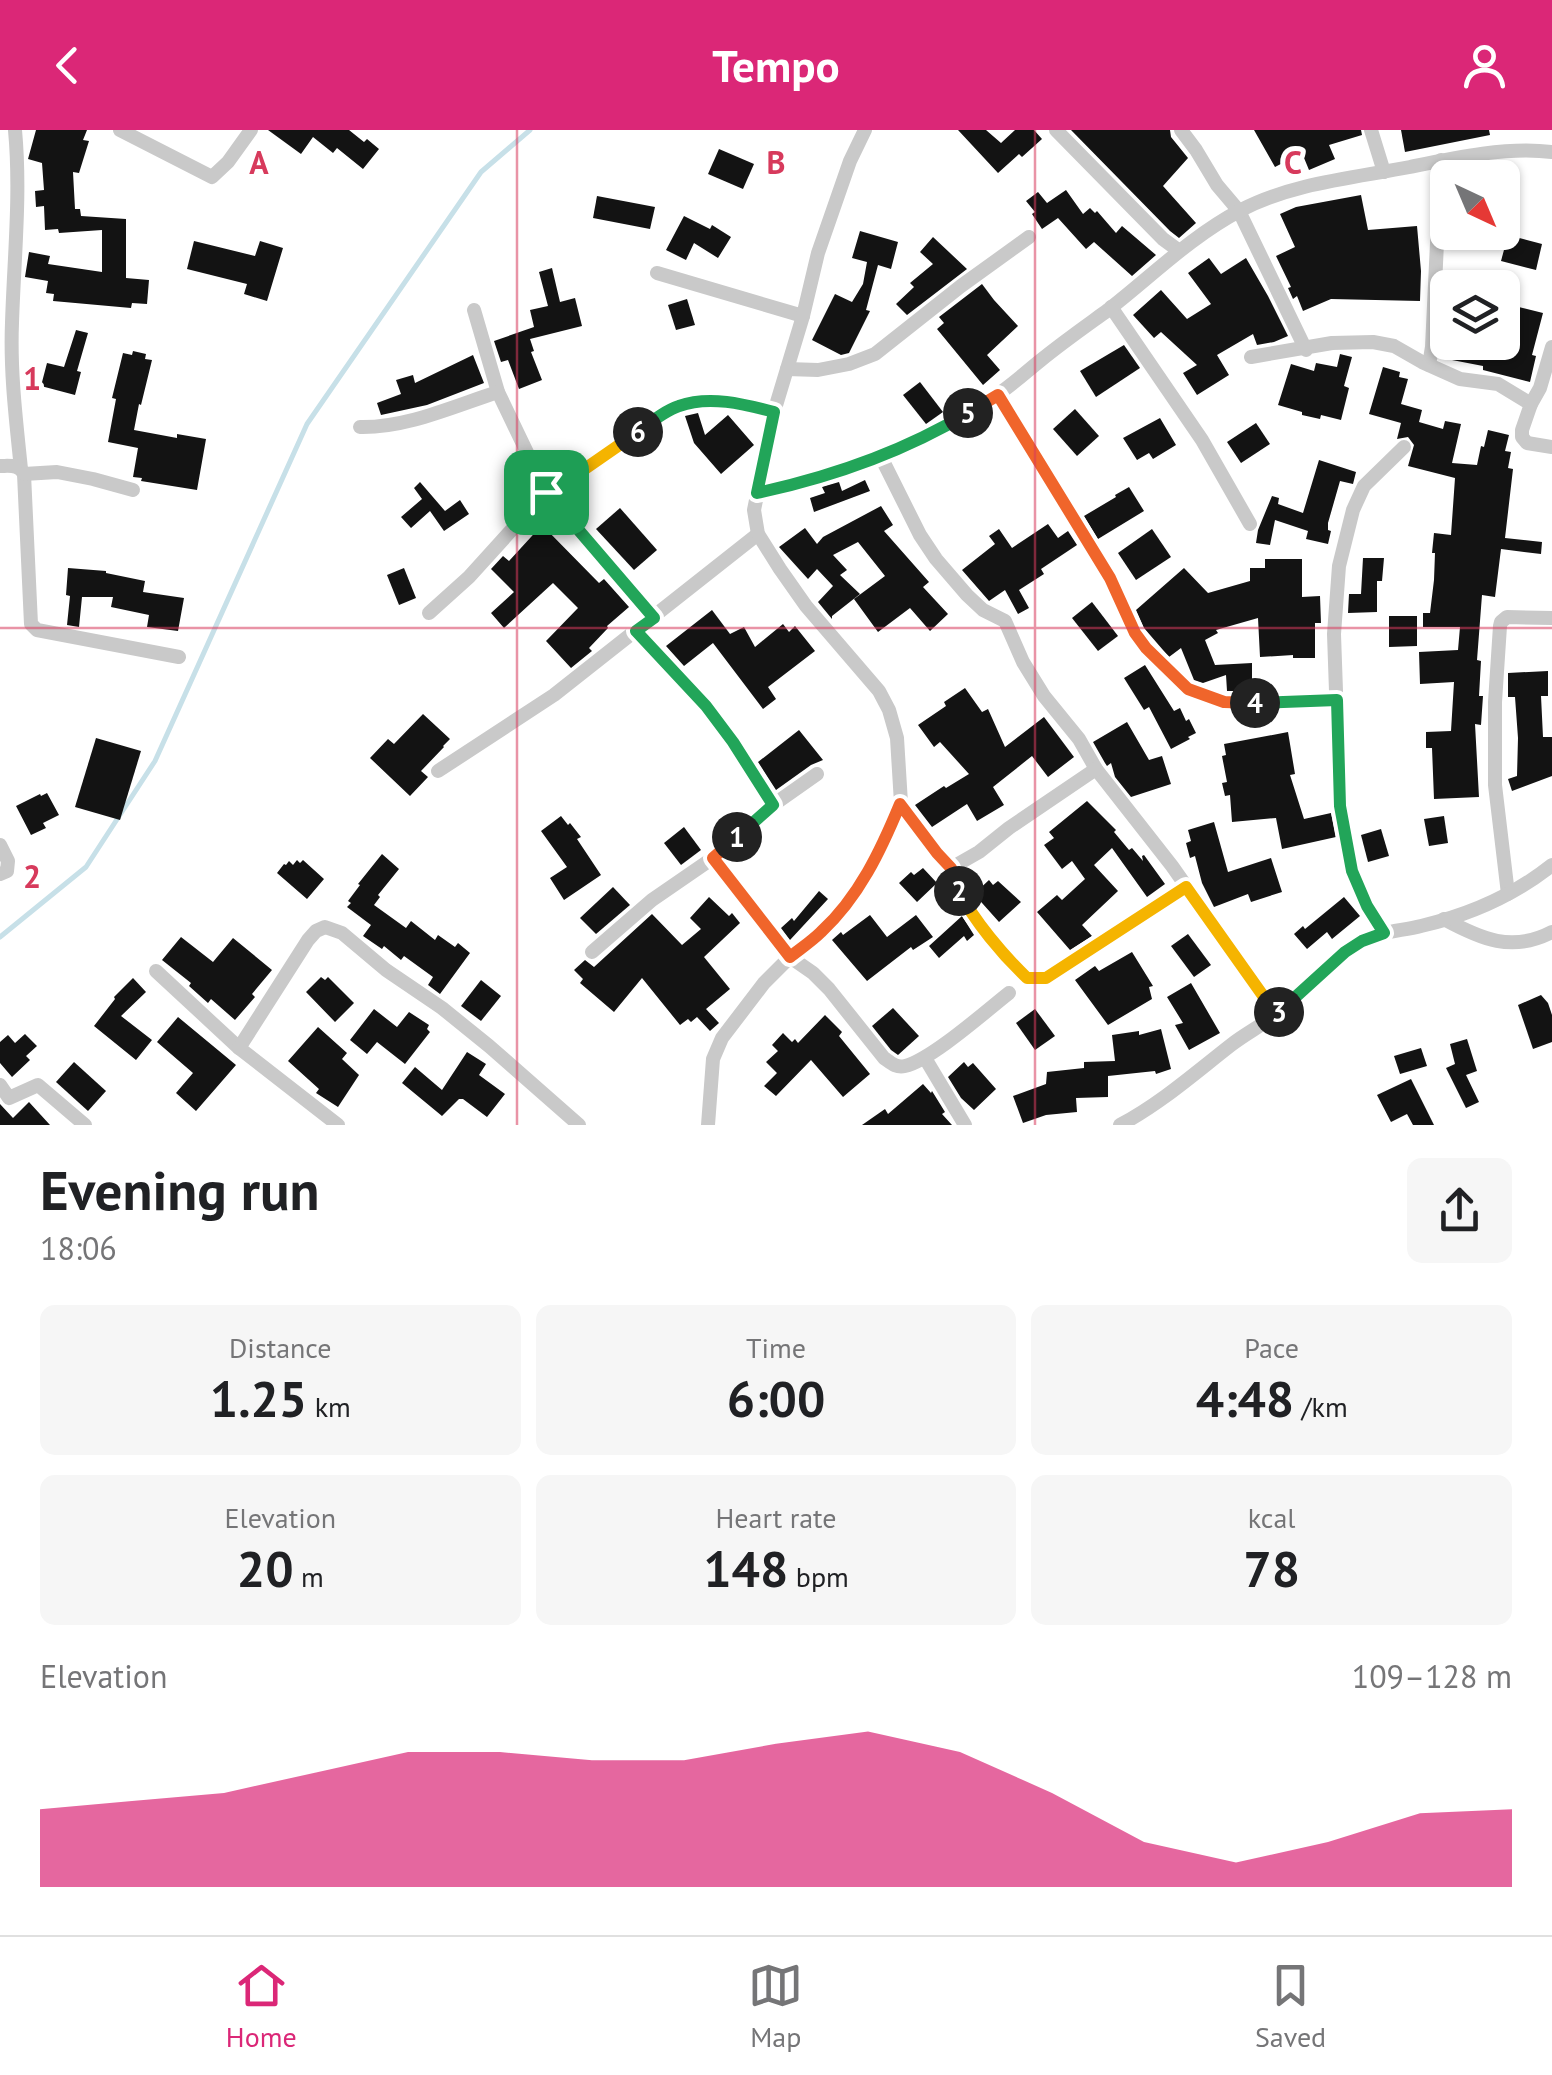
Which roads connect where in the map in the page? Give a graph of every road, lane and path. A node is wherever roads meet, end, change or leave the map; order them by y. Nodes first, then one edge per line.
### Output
1 (14, 130) edge
2 (120, 130) edge
3 (251, 130) edge
4 (865, 130) edge
5 (1056, 130) edge
6 (1181, 130) edge
7 (1371, 130) edge
8 (1552, 152) edge
9 (1441, 160) edge
10 (1430, 162) edge
11 (1384, 172) junction
12 (1239, 212) junction
13 (1029, 237) dead end
14 (1178, 250) junction
15 (1437, 250) edge
16 (657, 273) dead end
17 (1112, 307) junction
18 (474, 310) dead end
19 (803, 316) junction
20 (1552, 346) edge
21 (1306, 350) junction
22 (1251, 357) dead end
23 (1429, 365) junction
24 (787, 369) junction
25 (498, 392) junction
26 (998, 395) junction
27 (1531, 404) junction
28 (774, 412) junction
29 (360, 427) dead end
30 (1404, 447) dead end
31 (1552, 447) edge
32 (881, 457) junction
33 (0, 466) edge
34 (22, 472) junction
35 (133, 490) dead end
36 (546, 492) junction
37 (757, 493) junction
38 (1250, 524) dead end
39 (758, 534) junction
40 (429, 613) dead end
41 (654, 618) junction
42 (1552, 618) edge
43 (636, 631) junction
44 (179, 658) dead end
45 (1337, 700) junction
46 (1096, 769) junction
47 (438, 771) dead end
48 (817, 774) dead end
49 (900, 804) junction
50 (773, 805) junction
51 (0, 845) edge
52 (713, 858) junction
53 (1552, 865) edge
54 (951, 868) junction
55 (0, 874) edge
56 (1186, 887) junction
57 (1508, 894) junction
58 (1444, 919) junction
59 (1552, 932) edge
60 (1384, 933) junction
61 (592, 952) dead end
62 (790, 957) junction
63 (156, 971) dead end
64 (1009, 993) dead end
65 (1276, 1014) junction
66 (239, 1048) junction
67 (925, 1058) junction
68 (0, 1085) edge
69 (1145, 1119) edge
70 (85, 1125) edge
71 (338, 1125) edge
72 (578, 1125) edge
73 (708, 1125) edge
74 (965, 1125) edge
75 (1120, 1125) edge

1 - 34 street
2 - 3 street
4 - 19 street
5 - 14 street
6 - 12 street
7 - 11 street
8 - 9 street
10 - 11 street
11 - 12 street
12 - 14 street
12 - 21 street
13 - 24 street
14 - 17 street
15 - 23 street
16 - 19 street
17 - 26 street
17 - 38 street
18 - 25 street
19 - 24 street
20 - 27 street
21 - 22 street
21 - 23 street
23 - 27 street
24 - 28 street
25 - 29 street
25 - 36 street
26 - 32 street
26 - 45 street
27 - 31 street
28 - 36 street
28 - 37 street
30 - 45 street
32 - 37 street
32 - 46 street
33 - 34 street
34 - 35 street
34 - 44 street
36 - 40 street
36 - 41 street
37 - 39 street
39 - 41 street
39 - 49 street
41 - 43 street
42 - 57 street
43 - 47 street
43 - 50 street
45 - 60 street
46 - 54 street
46 - 56 street
48 - 50 street
49 - 54 street
49 - 62 street
50 - 52 street
51 - 55 street
52 - 61 street
52 - 62 street
53 - 57 street
54 - 56 street
56 - 65 street
57 - 58 street
58 - 59 street
58 - 60 street
60 - 65 street
62 - 67 street
62 - 73 street
63 - 66 street
64 - 67 street
65 - 69 street
66 - 71 street
66 - 72 street
67 - 74 street
68 - 70 street
69 - 75 street

